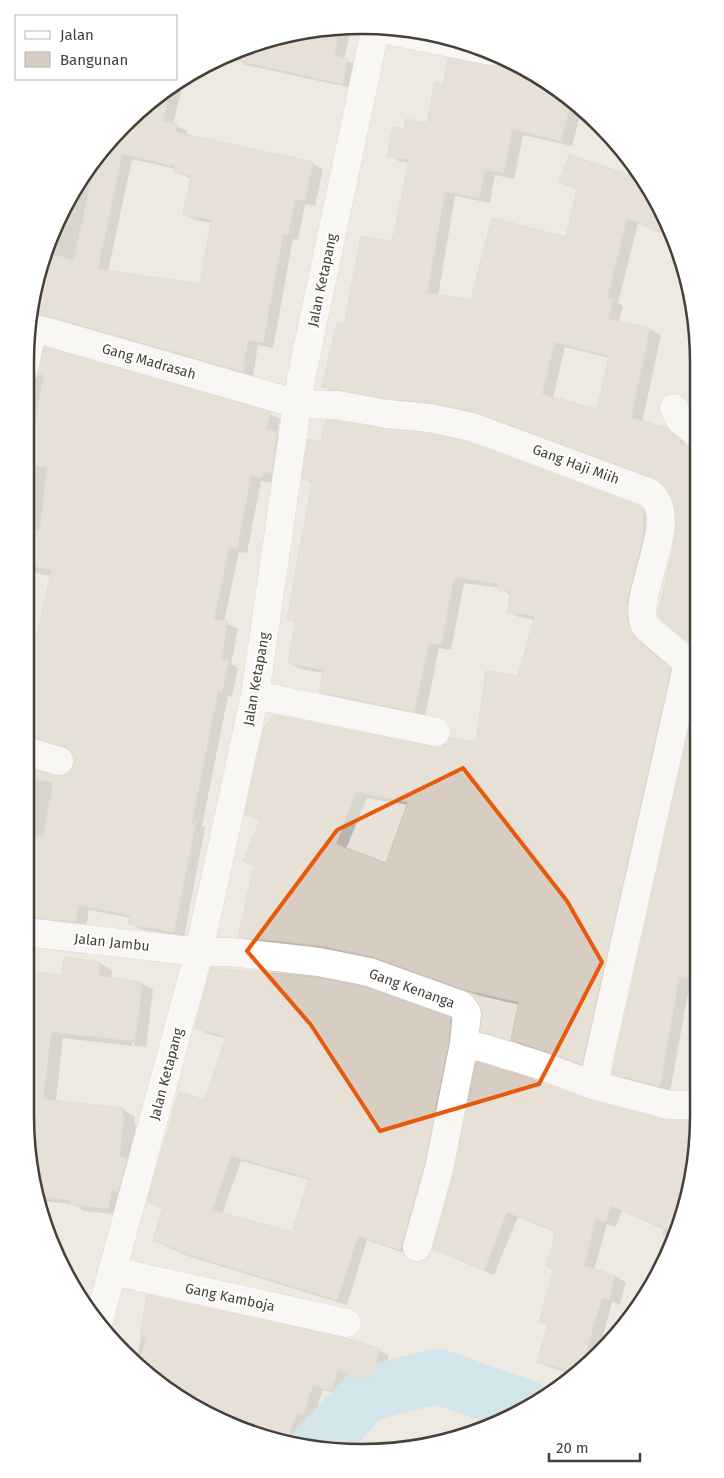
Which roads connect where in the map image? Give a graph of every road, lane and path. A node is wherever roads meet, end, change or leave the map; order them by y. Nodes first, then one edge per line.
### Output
1 (375, 34) edge
2 (35, 333) edge
3 (298, 404) junction
4 (674, 408) dead end
5 (690, 428) edge
6 (690, 663) edge
7 (690, 678) edge
8 (255, 695) junction
9 (436, 732) dead end
10 (34, 754) edge
11 (59, 761) dead end
12 (34, 933) edge
13 (198, 952) junction
14 (464, 1044) junction
15 (593, 1085) junction
16 (690, 1105) edge
17 (416, 1246) dead end
18 (112, 1271) junction
19 (101, 1314) edge
20 (347, 1323) dead end

1 - 3 street, Jalan Ketapang
2 - 3 street, Gang Madrasah
3 - 6 street, Gang Haji Miih
3 - 8 street, Jalan Ketapang
4 - 5 street
7 - 15 street
8 - 9 street
8 - 13 street, Jalan Ketapang
10 - 11 street
12 - 13 street, Jalan Jambu
13 - 14 street, Gang Kenanga
13 - 18 street, Jalan Ketapang
14 - 15 street
14 - 17 street, Gang Kenanga
15 - 16 street
18 - 19 street, Jalan Ketapang
18 - 20 street, Gang Kamboja

